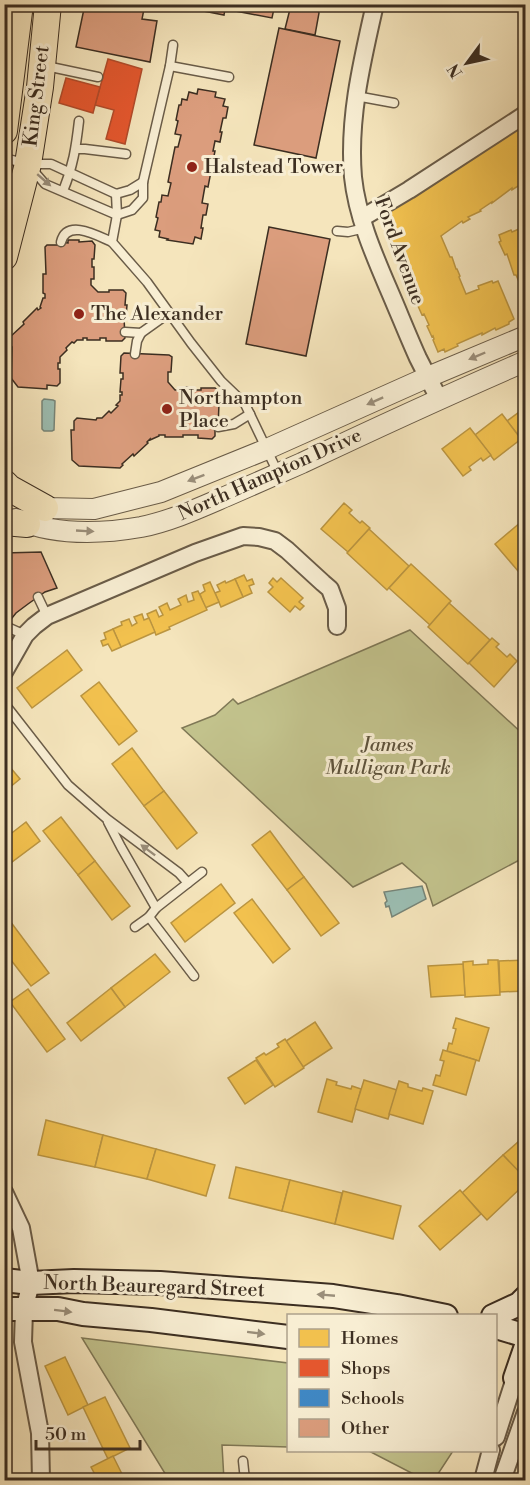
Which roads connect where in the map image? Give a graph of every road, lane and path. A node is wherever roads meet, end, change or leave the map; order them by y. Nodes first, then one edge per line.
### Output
1 (20, 4) edge
2 (48, 4) edge
3 (375, 4) edge
4 (173, 45) dead end
5 (42, 65) junction
6 (170, 66) junction
7 (98, 77) dead end
8 (229, 77) dead end
9 (356, 96) junction
10 (394, 102) dead end
11 (525, 114) edge
12 (79, 121) dead end
13 (4, 131) edge
14 (76, 149) junction
15 (126, 154) dead end
16 (16, 161) edge
17 (71, 173) junction
18 (143, 182) junction
19 (63, 191) junction
20 (116, 194) junction
21 (117, 215) junction
22 (364, 223) junction
23 (337, 231) dead end
24 (61, 242) dead end
25 (112, 242) junction
26 (4, 257) edge
27 (169, 313) junction
28 (125, 332) dead end
29 (141, 333) junction
30 (525, 336) edge
31 (135, 354) dead end
32 (525, 361) edge
33 (428, 377) junction
34 (439, 399) junction
35 (250, 414) junction
36 (218, 427) dead end
37 (267, 449) junction
38 (278, 474) junction
39 (4, 483) edge
40 (4, 495) edge
41 (20, 517) edge
42 (38, 597) dead end
43 (46, 616) junction
44 (5, 626) edge
45 (337, 626) dead end
46 (25, 635) junction
47 (4, 672) edge
48 (4, 703) edge
49 (107, 819) junction
50 (202, 872) dead end
51 (188, 883) junction
52 (156, 908) junction
53 (148, 917) junction
54 (135, 927) dead end
55 (194, 976) dead end
56 (4, 1192) edge
57 (4, 1280) edge
58 (31, 1282) junction
59 (525, 1297) edge
60 (14, 1309) edge
61 (436, 1314) edge
62 (497, 1314) edge
63 (497, 1329) edge
64 (525, 1336) edge
65 (287, 1337) edge
66 (525, 1346) edge
67 (512, 1377) edge
68 (525, 1412) edge
69 (497, 1430) edge
70 (490, 1452) edge
71 (243, 1461) dead end
72 (41, 1480) edge
73 (245, 1480) edge
74 (483, 1480) edge
75 (502, 1480) edge

1 - 13 main road, King Street
2 - 5 main road, King Street
3 - 9 street, Ford Avenue
4 - 6 lane
5 - 7 lane
5 - 16 main road, King Street
6 - 8 lane
6 - 18 lane
9 - 10 lane
9 - 22 street, Ford Avenue
11 - 22 street
12 - 14 lane
14 - 15 lane
14 - 17 lane
16 - 17 lane
16 -> 19 lane
16 - 26 main road, King Street
17 - 19 lane
17 - 20 lane
18 - 20 lane
18 - 21 lane
19 - 21 lane
20 - 21 lane
21 - 25 lane
22 - 23 lane
22 - 33 street, Ford Avenue
24 - 25 lane
25 - 27 lane
27 - 29 lane
27 - 35 lane
28 - 29 lane
29 - 31 lane
30 -> 33 street, North Hampton Drive
32 - 34 street, North Hampton Drive
33 - 34 street, Ford Avenue
33 -> 37 street, North Hampton Drive
34 - 38 street, North Hampton Drive
35 - 36 lane
35 - 37 lane
37 - 38 lane
37 -> 41 street, North Hampton Drive
41 -> 38 street, North Hampton Drive
39 - 41 main road
40 - 41 street, North Hampton Drive
42 - 43 lane
43 - 45 street
43 - 46 street
44 - 46 lane
46 - 47 street
48 - 49 lane
51 -> 49 lane
49 - 52 lane
50 - 51 lane
51 - 52 lane
52 - 53 lane
53 - 54 lane
53 - 55 lane
56 - 58 street
57 - 58 main road, North Beauregard Street
58 - 60 street
61 -> 58 main road, North Beauregard Street
59 - 62 main road
60 -> 65 main road, North Beauregard Street
60 - 72 street
63 - 64 main road
66 - 67 main road
67 - 69 street
68 - 75 street
70 - 74 street
71 - 73 lane

